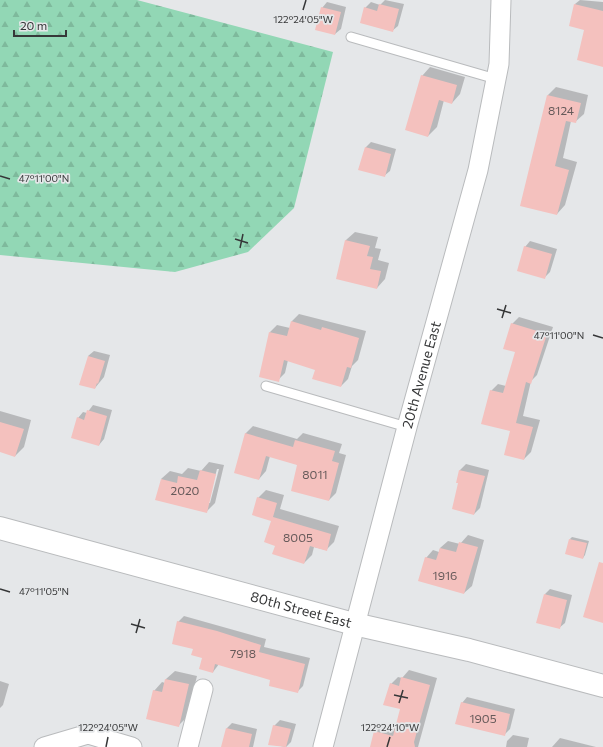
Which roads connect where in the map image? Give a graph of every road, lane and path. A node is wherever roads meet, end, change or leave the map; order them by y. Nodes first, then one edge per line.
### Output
1 (501, 0) edge
2 (351, 38) dead end
3 (496, 79) junction
4 (266, 386) dead end
5 (407, 427) junction
6 (0, 528) edge
7 (354, 624) junction
8 (603, 686) edge
9 (203, 689) dead end
10 (44, 747) edge
11 (132, 747) edge
12 (188, 747) edge
13 (323, 747) edge

1 - 3 street, 20th Avenue East
2 - 3 lane
3 - 5 street, 20th Avenue East
4 - 5 lane
5 - 7 street, 20th Avenue East
6 - 7 street, 80th Street East
7 - 8 street, 80th Street East
7 - 13 street, 20th Avenue East
9 - 12 street
10 - 11 street

